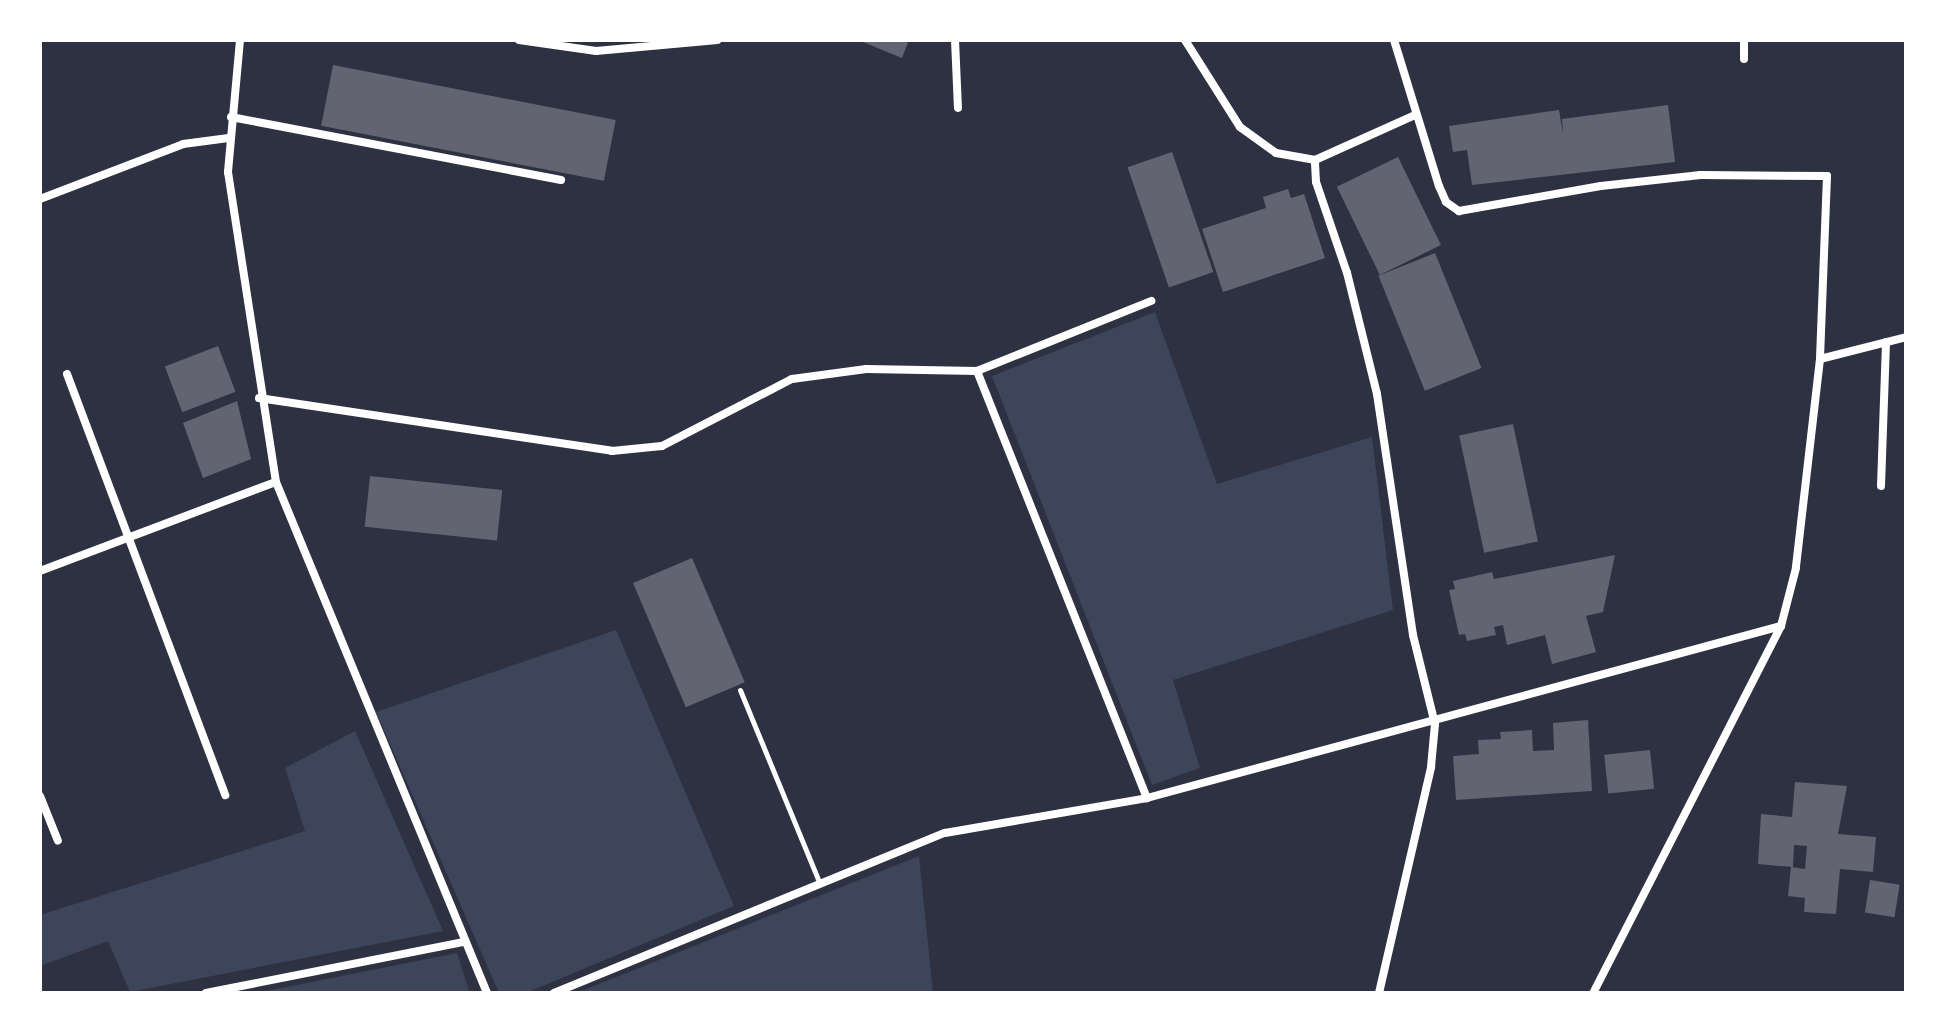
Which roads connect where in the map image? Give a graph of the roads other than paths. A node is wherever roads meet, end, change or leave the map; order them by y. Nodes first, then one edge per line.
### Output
1 (240, 40) edge
2 (519, 40) edge
3 (718, 40) edge
4 (955, 40) edge
5 (1185, 40) edge
6 (1394, 40) edge
7 (1744, 40) edge
8 (1744, 59) dead end
9 (958, 108) dead end
10 (1415, 115) junction
11 (231, 117) junction
12 (229, 138) junction
13 (1315, 160) junction
14 (561, 180) dead end
15 (40, 199) edge
16 (1151, 301) dead end
17 (1906, 337) edge
18 (1886, 342) junction
19 (1820, 359) junction
20 (977, 371) junction
21 (67, 374) dead end
22 (259, 398) junction
23 (276, 482) junction
24 (1881, 486) dead end
25 (128, 538) junction
26 (40, 571) edge
27 (1781, 626) junction
28 (740, 690) dead end
29 (1435, 724) junction
30 (225, 795) dead end
31 (40, 796) edge
32 (1147, 798) junction
33 (58, 841) dead end
34 (820, 884) junction
35 (464, 942) junction
36 (206, 993) edge
37 (487, 993) edge
38 (554, 993) edge
39 (1379, 993) edge
40 (1593, 993) edge

1 - 11 street
2 - 3 street
4 - 9 street
5 - 13 street
6 - 10 street
7 - 8 street
10 - 13 street
10 - 19 street
11 - 12 street
11 - 14 street
12 - 15 street
12 - 22 street
13 - 29 street
16 - 20 street
17 - 18 street
18 - 19 street
18 - 24 street
19 - 27 street
20 - 22 street
20 - 32 street
21 - 25 street
22 - 23 street
23 - 25 street
23 - 35 street
25 - 26 street
25 - 30 street
27 - 29 street
27 - 40 street
28 - 34 lane
29 - 32 street
29 - 39 street
31 - 33 street
32 - 34 street
34 - 38 street
35 - 36 street
35 - 37 street

